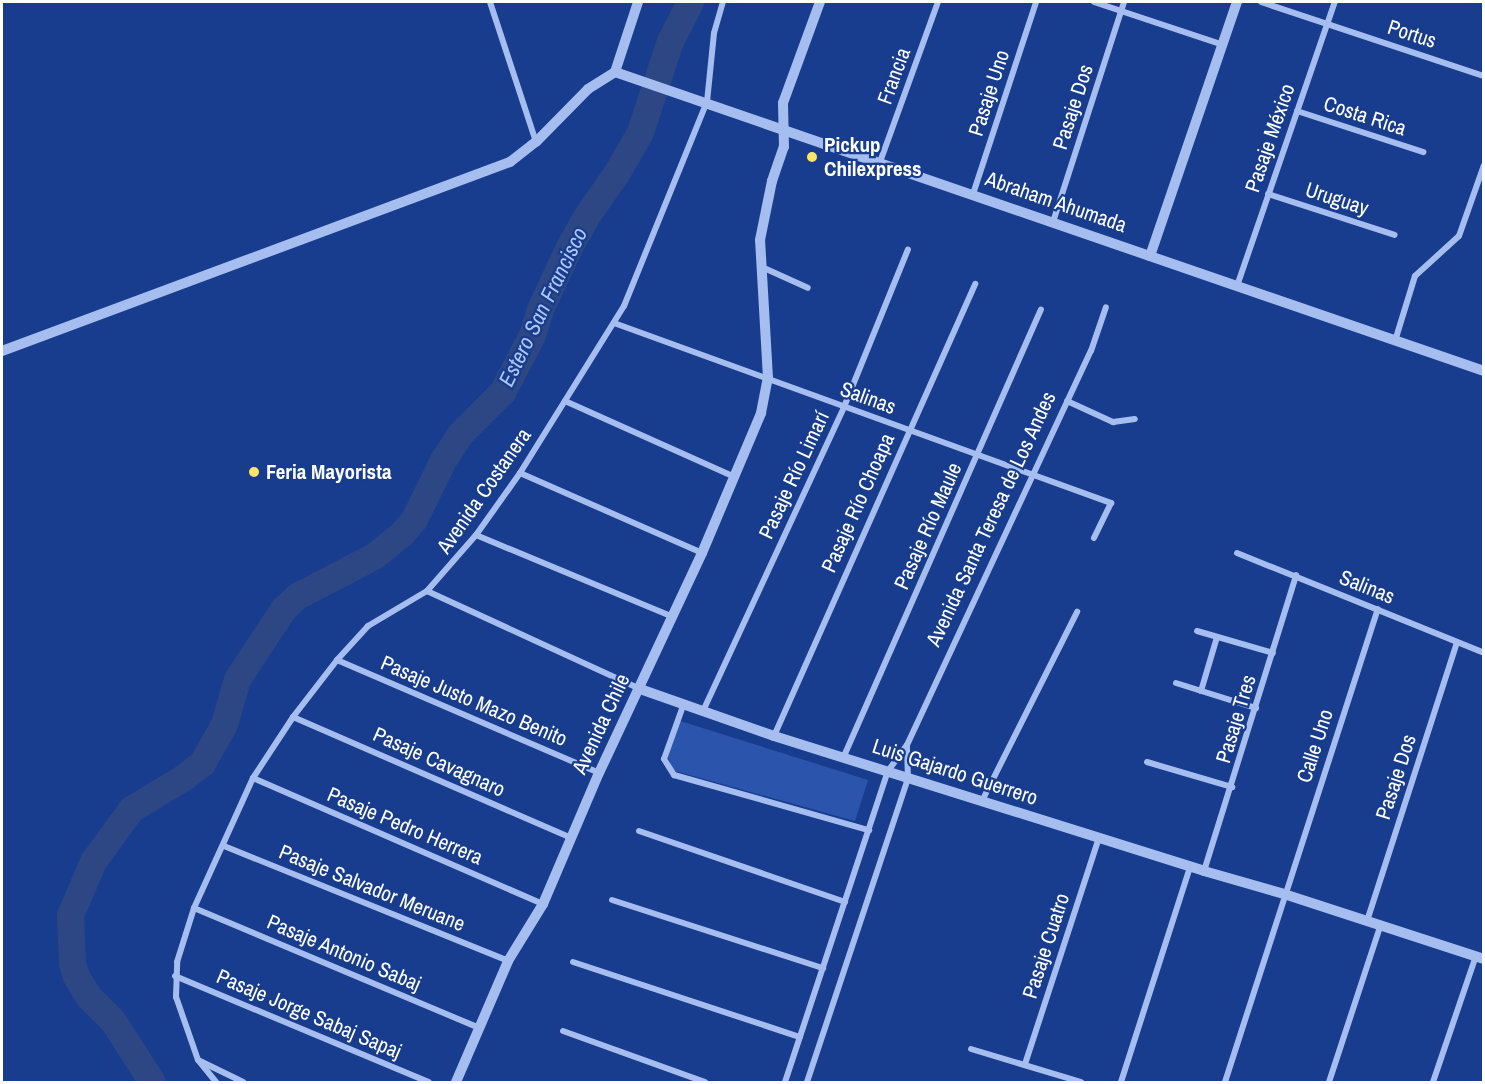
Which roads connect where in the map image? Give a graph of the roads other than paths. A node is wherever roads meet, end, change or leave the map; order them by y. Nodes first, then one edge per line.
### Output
1 (490, 2) edge
2 (638, 2) edge
3 (723, 2) edge
4 (820, 2) edge
5 (938, 2) edge
6 (1036, 2) edge
7 (1094, 2) edge
8 (1124, 2) edge
9 (1238, 2) edge
10 (1261, 2) edge
11 (1335, 2) edge
12 (1120, 11) junction
13 (1328, 24) junction
14 (1222, 45) junction
15 (615, 72) junction
16 (1484, 76) edge
17 (707, 102) junction
18 (1297, 111) junction
19 (784, 128) junction
20 (536, 142) junction
21 (1423, 152) dead end
22 (880, 162) junction
23 (1484, 165) edge
24 (973, 194) junction
25 (1268, 194) junction
26 (1053, 222) junction
27 (1395, 235) dead end
28 (908, 249) dead end
29 (1150, 256) junction
30 (764, 268) junction
31 (975, 284) dead end
32 (1237, 286) junction
33 (808, 288) dead end
34 (1106, 307) dead end
35 (1041, 309) dead end
36 (614, 323) junction
37 (1395, 341) junction
38 (2, 351) edge
39 (1484, 371) edge
40 (768, 378) junction
41 (565, 401) junction
42 (1067, 401) junction
43 (844, 407) junction
44 (1135, 419) dead end
45 (908, 430) junction
46 (978, 456) junction
47 (520, 473) junction
48 (1032, 476) junction
49 (735, 477) junction
50 (476, 535) junction
51 (1094, 538) dead end
52 (702, 553) junction
53 (1237, 553) dead end
54 (1296, 575) junction
55 (427, 591) junction
56 (1378, 609) junction
57 (1077, 612) dead end
58 (671, 616) junction
59 (1197, 631) dead end
60 (1217, 637) junction
61 (1457, 642) junction
62 (1273, 652) junction
63 (1484, 653) edge
64 (337, 660) junction
65 (1176, 683) dead end
66 (640, 688) junction
67 (1201, 691) junction
68 (683, 706) junction
69 (1256, 708) junction
70 (703, 711) junction
71 (293, 717) junction
72 (774, 736) junction
73 (907, 745) junction
74 (844, 756) junction
75 (1147, 762) dead end
76 (888, 771) junction
77 (598, 773) junction
78 (253, 778) junction
79 (908, 778) junction
80 (1232, 787) junction
81 (982, 801) junction
82 (869, 830) junction
83 (639, 831) dead end
84 (571, 838) junction
85 (1099, 838) junction
86 (224, 846) junction
87 (1190, 867) junction
88 (1204, 872) junction
89 (1284, 894) junction
90 (612, 900) dead end
91 (845, 902) junction
92 (543, 904) junction
93 (194, 908) junction
94 (1367, 922) junction
95 (1380, 927) junction
96 (1480, 958) edge
97 (508, 962) junction
98 (573, 962) dead end
99 (823, 968) junction
100 (176, 976) junction
101 (481, 1028) junction
102 (563, 1031) dead end
103 (800, 1037) junction
104 (971, 1049) dead end
105 (198, 1060) junction
106 (1025, 1064) junction
107 (216, 1083) edge
108 (243, 1083) edge
109 (429, 1083) edge
110 (456, 1083) edge
111 (705, 1083) edge
112 (785, 1083) edge
113 (807, 1083) edge
114 (1081, 1083) edge
115 (1121, 1083) edge
116 (1225, 1083) edge
117 (1329, 1083) edge
118 (1433, 1083) edge

1 - 20 street
2 - 15 street
3 - 17 street, Avenida Costanera
4 - 19 street
5 - 22 street, Francia
6 - 24 street, Pasaje Uno
7 - 12 street
8 - 12 street, Pasaje Dos
9 - 14 street
10 - 13 street, Portus
11 - 13 street, Pasaje México
12 - 14 street
12 - 26 street, Pasaje Dos
13 - 16 street, Portus
13 - 18 street, Pasaje México
14 - 29 street
15 - 17 street, Abraham Ahumada
15 - 20 street
17 - 19 street, Abraham Ahumada
17 - 36 street, Avenida Costanera
18 - 21 street, Costa Rica
18 - 25 street, Pasaje México
19 - 22 street, Abraham Ahumada
19 - 30 street, Avenida Chile
20 - 38 street
22 - 24 street, Abraham Ahumada
23 - 37 street
24 - 26 street, Abraham Ahumada
25 - 27 street, Uruguay
25 - 32 street, Pasaje México
26 - 29 street, Abraham Ahumada
28 - 43 street, Pasaje Río Limarí
29 - 32 street, Abraham Ahumada
30 - 33 street
30 - 40 street, Avenida Chile
31 - 45 street, Pasaje Río Choapa
32 - 37 street, Abraham Ahumada
34 - 42 street, Avenida Santa Teresa de Los Andes
35 - 46 street, Pasaje Río Maule
36 - 40 street, Salinas
36 - 41 street, Avenida Costanera
37 - 39 street, Abraham Ahumada
40 - 43 street, Salinas
40 - 49 street, Avenida Chile
41 - 47 street, Avenida Costanera
41 - 49 street
42 - 44 street
42 - 48 street, Avenida Santa Teresa de Los Andes
43 - 45 street, Salinas
43 - 70 street, Pasaje Río Limarí
45 - 46 street, Salinas
45 - 72 street, Pasaje Río Choapa
46 - 48 street, Salinas
46 - 74 street, Pasaje Río Maule
47 - 50 street, Avenida Costanera
47 - 52 street
48 - 51 street, Salinas
48 - 73 street, Avenida Santa Teresa de Los Andes
49 - 52 street, Avenida Chile
50 - 55 street, Avenida Costanera
50 - 58 street
52 - 58 street, Avenida Chile
53 - 54 street, Salinas
54 - 56 street, Salinas
54 - 62 street, Pasaje Tres
55 - 64 street, Avenida Costanera
55 - 66 street, Luis Gajardo Guerrero
56 - 61 street, Salinas
56 - 89 street, Calle Uno
57 - 81 street
58 - 66 street, Avenida Chile
59 - 60 street
60 - 62 street
60 - 67 street
61 - 63 street, Salinas
61 - 94 street, Pasaje Dos
62 - 69 street, Pasaje Tres
64 - 71 street, Avenida Costanera
64 - 77 street, Pasaje Justo Mazo Benito
65 - 67 street
66 - 68 street, Luis Gajardo Guerrero
66 - 77 street, Avenida Chile
67 - 69 street
68 - 70 street, Luis Gajardo Guerrero
68 - 82 street
69 - 80 street, Pasaje Tres
70 - 72 street, Luis Gajardo Guerrero
71 - 78 street, Avenida Costanera
71 - 84 street, Pasaje Cavagnaro
72 - 74 street, Luis Gajardo Guerrero
73 - 76 street, Avenida Santa Teresa de Los Andes
73 - 79 street, Avenida Santa Teresa de Los Andes
74 - 76 street, Luis Gajardo Guerrero
75 - 80 street
76 - 79 street, Luis Gajardo Guerrero
76 - 82 street, Avenida Santa Teresa de Los Andes
77 - 84 street, Avenida Chile
78 - 86 street, Avenida Costanera
78 - 92 street, Pasaje Pedro Herrera
79 - 81 street, Luis Gajardo Guerrero
79 - 113 street, Avenida Santa Teresa de Los Andes
80 - 88 street, Pasaje Tres
81 - 85 street, Luis Gajardo Guerrero
82 - 91 street, Avenida Santa Teresa de Los Andes
83 - 91 street
84 - 92 street, Avenida Chile
85 - 87 street, Luis Gajardo Guerrero
85 - 106 street, Pasaje Cuatro
86 - 93 street, Avenida Costanera
86 - 97 street, Pasaje Salvador Meruane
87 - 88 street, Luis Gajardo Guerrero
87 - 115 street
88 - 89 street, Luis Gajardo Guerrero
89 - 94 street, Luis Gajardo Guerrero
89 - 116 street, Calle Uno
90 - 99 street
91 - 99 street, Avenida Santa Teresa de Los Andes
92 - 97 street, Avenida Chile
93 - 100 street, Avenida Costanera
93 - 101 street, Pasaje Antonio Sabaj
94 - 95 street, Luis Gajardo Guerrero
95 - 96 street, Luis Gajardo Guerrero
95 - 117 street
96 - 118 street
97 - 101 street, Avenida Chile
98 - 103 street
99 - 103 street, Avenida Santa Teresa de Los Andes
100 - 105 street, Avenida Costanera
100 - 109 street, Pasaje Jorge Sabaj Sapaj
101 - 110 street, Avenida Chile
102 - 111 street
103 - 112 street, Avenida Santa Teresa de Los Andes
104 - 106 street
105 - 107 street, Avenida Costanera
105 - 108 street
106 - 114 street

